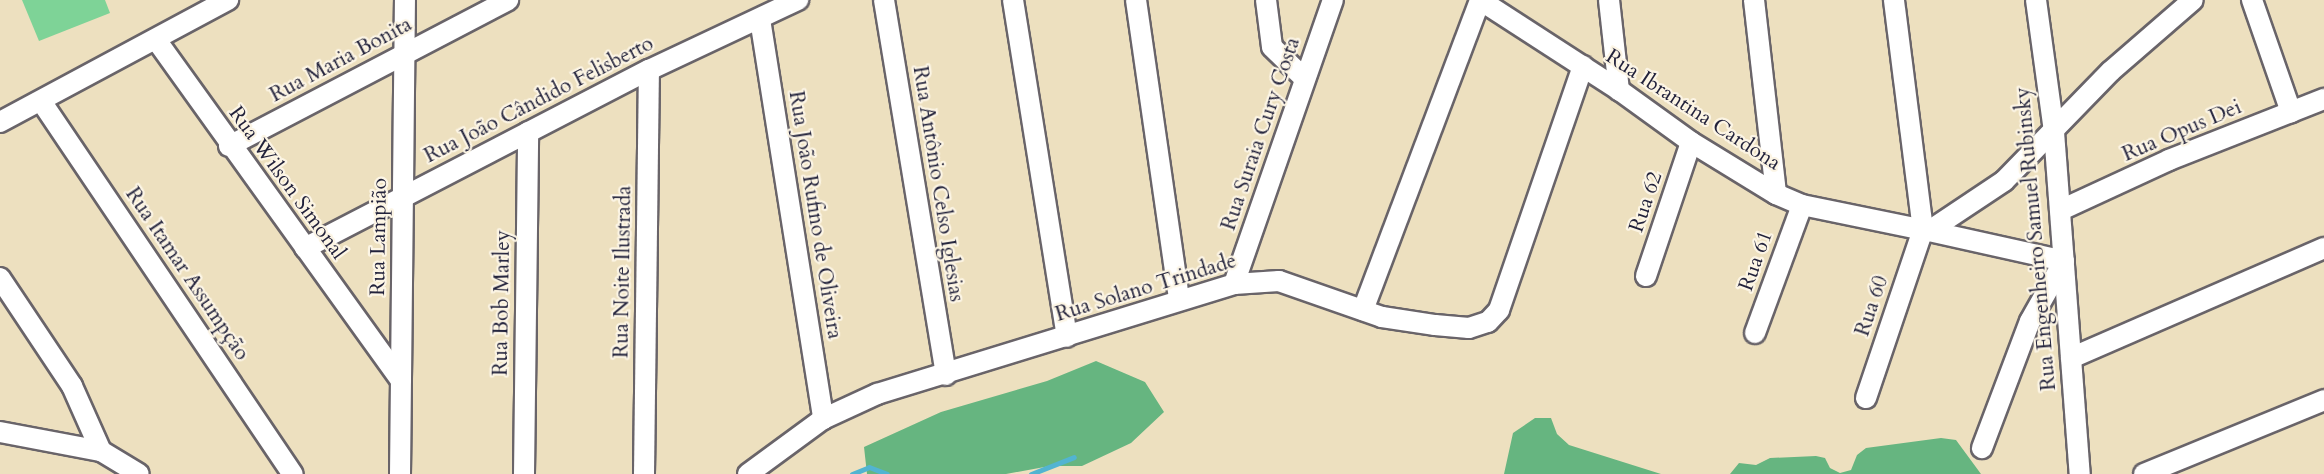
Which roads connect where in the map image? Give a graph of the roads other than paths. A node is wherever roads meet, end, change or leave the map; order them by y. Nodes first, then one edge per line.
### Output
1 (228, 0) edge
2 (405, 0) edge
3 (508, 0) edge
4 (798, 0) edge
5 (884, 0) edge
6 (1013, 0) edge
7 (1136, 0) edge
8 (1266, 0) edge
9 (1333, 0) edge
10 (1480, 0) edge
11 (1609, 0) edge
12 (1754, 0) edge
13 (1894, 0) edge
14 (2036, 0) edge
15 (2193, 0) edge
16 (2252, 0) edge
17 (2176, 6) edge
18 (760, 19) junction
19 (157, 41) junction
20 (402, 55) junction
21 (1583, 66) junction
22 (649, 70) junction
23 (1304, 78) junction
24 (1619, 90) junction
25 (2324, 99) edge
26 (41, 101) junction
27 (2291, 112) junction
28 (0, 122) edge
29 (528, 132) junction
30 (2054, 132) junction
31 (1691, 142) junction
32 (229, 146) junction
33 (1776, 194) junction
34 (404, 196) junction
35 (1802, 205) junction
36 (2061, 210) junction
37 (1926, 230) junction
38 (305, 248) junction
39 (2324, 248) edge
40 (2064, 261) junction
41 (1646, 276) dead end
42 (0, 278) edge
43 (1234, 284) junction
44 (1179, 300) junction
45 (1363, 310) junction
46 (1755, 333) dead end
47 (1067, 337) junction
48 (2071, 358) junction
49 (946, 375) junction
50 (401, 381) junction
51 (1866, 398) dead end
52 (2324, 400) edge
53 (823, 419) junction
54 (0, 432) edge
55 (1982, 448) dead end
56 (101, 451) junction
57 (139, 474) edge
58 (293, 474) edge
59 (400, 474) edge
60 (524, 474) edge
61 (644, 474) edge
62 (748, 474) edge
63 (2080, 474) edge
64 (2144, 474) edge

1 - 19 street
2 - 20 street, Rua Lampião
3 - 20 street, Rua Maria Bonita
4 - 18 street, Rua João Cândido Felisberto
5 - 49 street, Rua Antônio Celso Iglesias
6 - 47 street
7 - 44 street
8 - 23 street
9 - 23 street, Rua Suraia Cury Costa
10 - 21 street, Rua Ibrantina Cardona
10 - 45 street
11 - 24 street
12 - 33 street
13 - 37 street
14 - 30 street, Rua Engenheiro Samuel Rubinsky
15 - 17 street
16 - 27 street
17 - 30 street
18 - 22 street, Rua João Cândido Felisberto
18 - 53 street, Rua João Rufino de Oliveira
19 - 26 street
19 - 32 street, Rua Wilson Simonal
20 - 32 street, Rua Maria Bonita
20 - 34 street, Rua Lampião
21 - 24 street, Rua Ibrantina Cardona
21 - 45 street, Rua Solano Trindade
22 - 29 street, Rua João Cândido Felisberto
22 - 61 street, Rua Noite Ilustrada
23 - 43 street, Rua Suraia Cury Costa
24 - 31 street, Rua Ibrantina Cardona
25 - 27 street, Rua Opus Dei
26 - 28 street
26 - 58 street, Rua Itamar Assumpção
27 - 36 street, Rua Opus Dei
29 - 34 street, Rua João Cândido Felisberto
29 - 60 street, Rua Bob Marley
30 - 36 street, Rua Engenheiro Samuel Rubinsky
30 - 37 street
31 - 33 street, Rua Ibrantina Cardona
31 - 41 street, Rua 62
32 - 38 street, Rua Wilson Simonal
33 - 35 street, Rua Ibrantina Cardona
34 - 38 street, Rua João Cândido Felisberto
34 - 50 street, Rua Lampião
35 - 37 street, Rua Ibrantina Cardona
35 - 46 street, Rua 61
36 - 40 street, Rua Engenheiro Samuel Rubinsky
37 - 40 street, Rua Ibrantina Cardona
37 - 51 street, Rua 60
38 - 50 street, Rua Wilson Simonal
39 - 48 street
40 - 48 street, Rua Engenheiro Samuel Rubinsky
40 - 55 street
42 - 56 street
43 - 44 street, Rua Solano Trindade
43 - 45 street, Rua Solano Trindade
44 - 47 street, Rua Solano Trindade
47 - 49 street, Rua Solano Trindade
48 - 63 street, Rua Engenheiro Samuel Rubinsky
49 - 53 street, Rua Solano Trindade
50 - 59 street, Rua Lampião
52 - 64 street
53 - 62 street, Rua Solano Trindade
54 - 56 street
56 - 57 street

